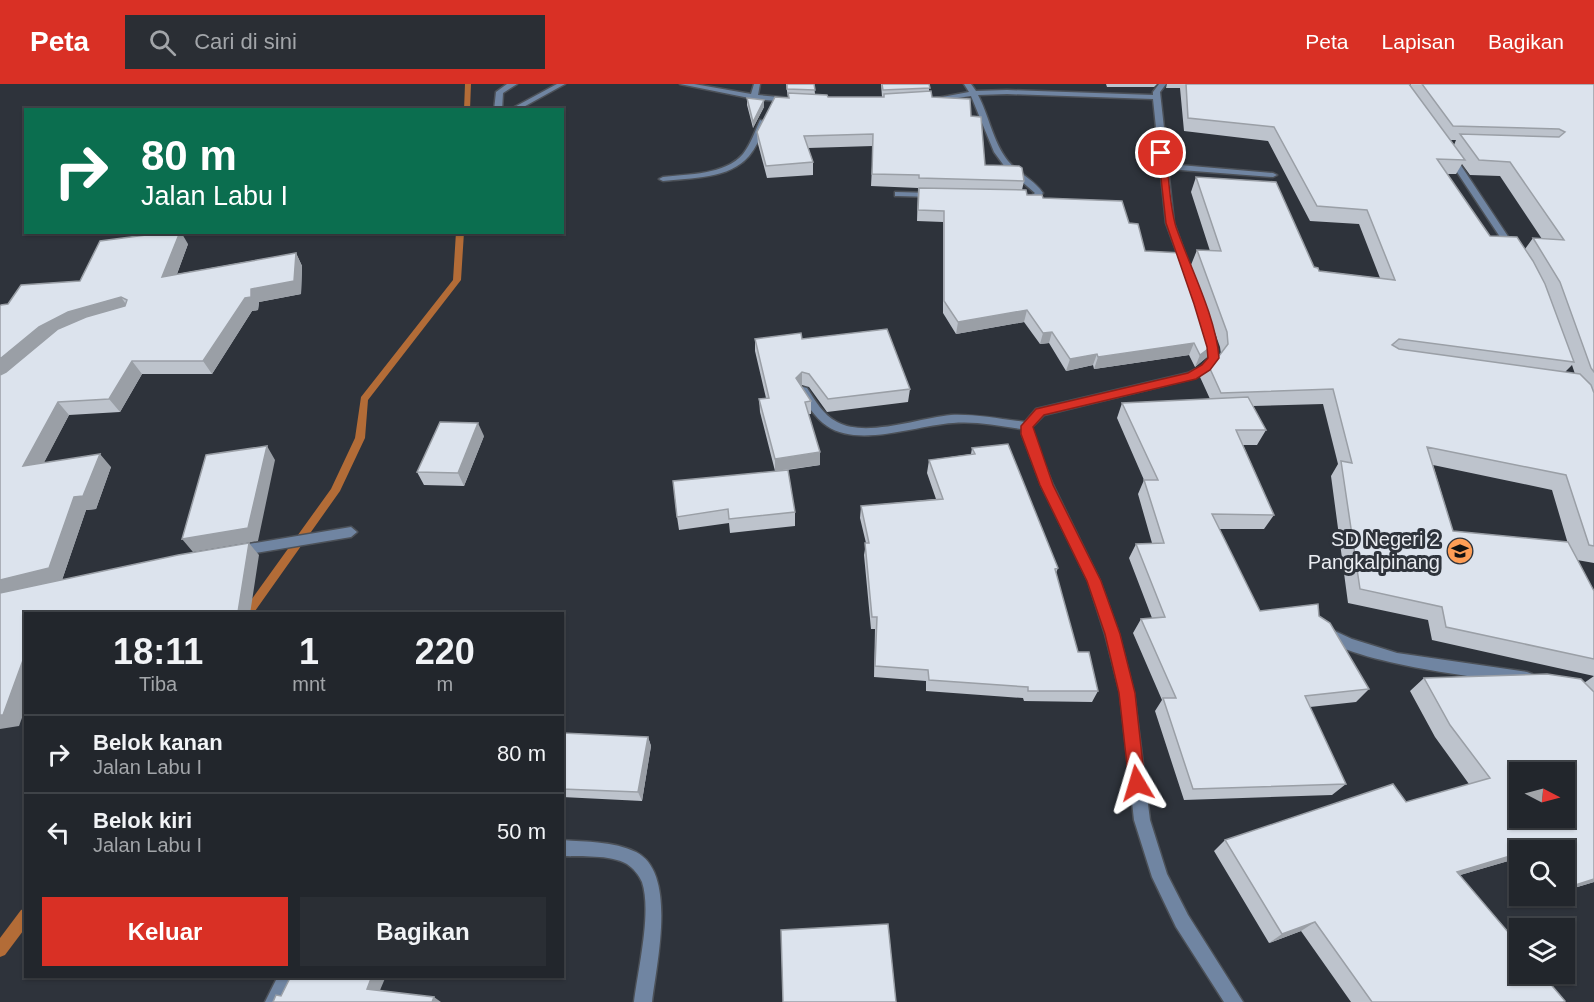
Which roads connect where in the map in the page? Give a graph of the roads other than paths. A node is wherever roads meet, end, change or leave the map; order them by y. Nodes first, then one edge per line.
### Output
1 (514, 84) edge
2 (562, 84) edge
3 (683, 84) edge
4 (757, 84) edge
5 (967, 84) edge
6 (1162, 84) edge
7 (975, 93) junction
8 (754, 97) junction
9 (1156, 97) junction
10 (774, 99) junction
11 (922, 100) edge
12 (799, 101) edge
13 (498, 108) edge
14 (516, 108) edge
15 (1448, 152) edge
16 (1163, 166) junction
17 (1273, 175) dead end
18 (663, 179) dead end
19 (898, 194) dead end
20 (942, 196) edge
21 (1007, 198) edge
22 (1517, 256) edge
23 (1192, 284) edge
24 (1202, 315) edge
25 (803, 390) edge
26 (1027, 426) junction
27 (351, 532) dead end
28 (228, 553) edge
29 (1315, 625) edge
30 (1545, 681) edge
31 (564, 848) edge
32 (285, 978) edge
33 (274, 1002) edge
34 (643, 1002) edge
35 (1234, 1002) edge

1 - 13 street
2 - 14 street
3 - 8 street
4 - 8 street
5 - 7 street
6 - 9 street
7 - 9 street
7 - 11 street
7 - 21 street
8 - 10 street
9 - 16 street
10 - 12 street
10 - 18 street
15 - 22 street
16 - 17 street
16 - 23 street
19 - 20 street
24 - 26 street
25 - 26 street
26 - 35 street
27 - 28 street
29 - 30 street
31 - 34 street
32 - 33 street

